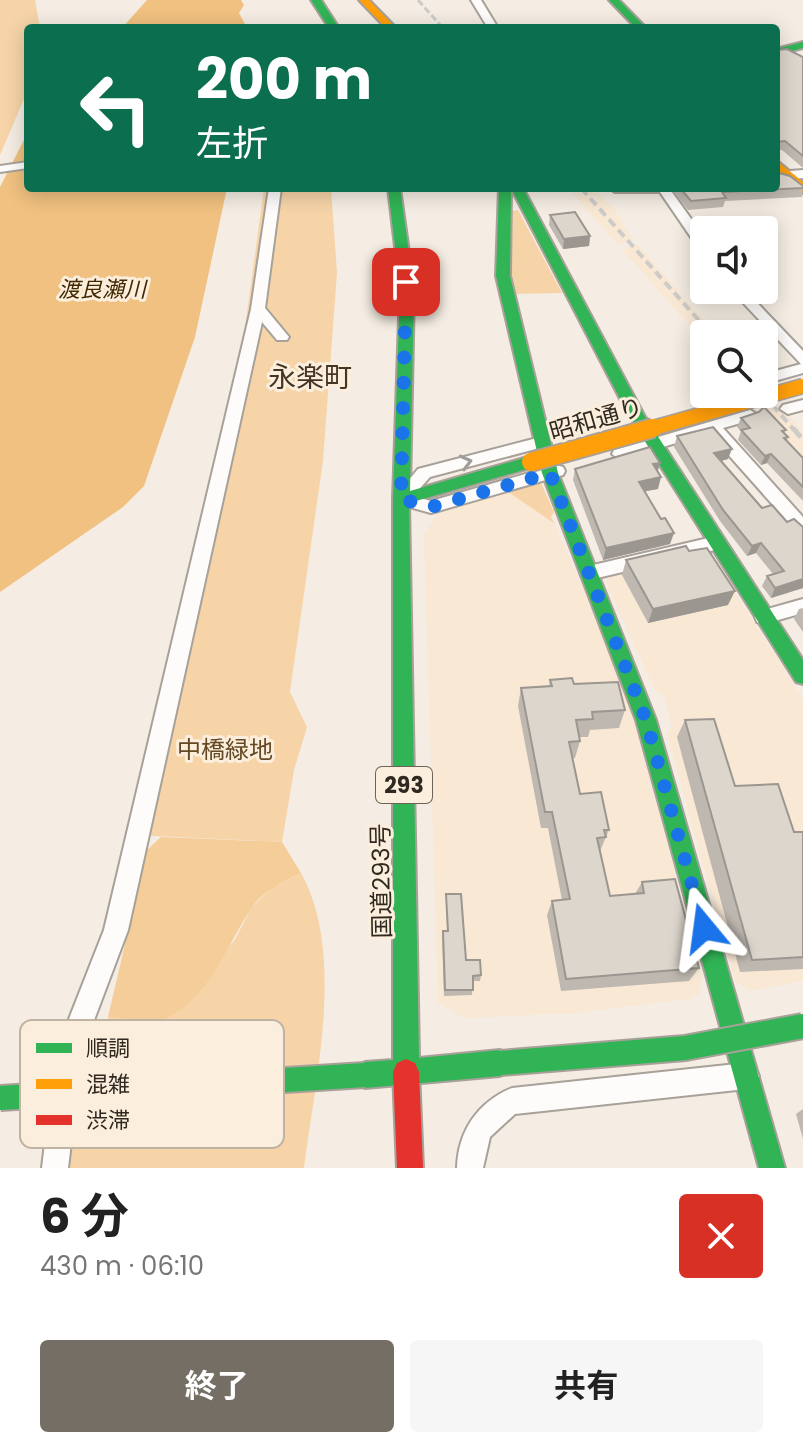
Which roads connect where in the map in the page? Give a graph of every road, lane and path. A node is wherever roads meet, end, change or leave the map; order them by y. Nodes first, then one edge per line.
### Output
1 (316, 0) edge
2 (364, 0) edge
3 (476, 0) edge
4 (614, 0) edge
5 (331, 24) edge
6 (387, 24) edge
7 (491, 24) edge
8 (637, 24) edge
9 (788, 49) edge
10 (803, 61) edge
11 (24, 166) edge
12 (0, 169) edge
13 (786, 172) edge
14 (803, 189) edge
15 (274, 192) edge
16 (395, 192) edge
17 (666, 192) edge
18 (521, 195) edge
19 (504, 196) edge
20 (690, 226) edge
21 (751, 304) edge
22 (258, 309) junction
23 (282, 337) dead end
24 (803, 360) edge
25 (803, 368) edge
26 (778, 375) edge
27 (803, 386) edge
28 (750, 415) edge
29 (713, 427) junction
30 (541, 442) junction
31 (656, 444) junction
32 (550, 473) junction
33 (401, 499) junction
34 (803, 528) edge
35 (717, 543) junction
36 (589, 573) junction
37 (803, 606) edge
38 (764, 617) junction
39 (803, 676) edge
40 (81, 1020) edge
41 (803, 1026) edge
42 (406, 1072) junction
43 (746, 1076) junction
44 (284, 1080) edge
45 (20, 1097) edge
46 (0, 1098) edge
47 (57, 1148) edge
48 (55, 1168) edge
49 (410, 1168) edge
50 (470, 1168) edge
51 (772, 1168) edge

1 - 5 main road
2 - 6 main road
3 - 7 street
4 - 8 main road
9 - 10 street
11 - 12 street
13 - 14 main road
15 - 22 street
16 - 33 main road, 国道293号
17 - 20 street
18 - 19 main road
18 - 31 main road
19 - 30 main road
21 - 24 street
22 - 23 street
22 - 40 street
25 - 26 street
27 - 33 main road, 昭和通り, bridge
28 - 29 street
29 - 31 street
29 - 34 street
30 - 32 main road
33 -> 30 street
31 - 32 street
31 - 35 main road
32 - 33 street
32 - 36 main road
33 - 42 main road, 国道293号 / 293
35 - 36 street
35 - 38 main road
36 - 43 main road
37 - 38 street
38 - 39 main road
41 - 42 main road, bridge
42 - 44 main road, bridge
42 - 49 main road, 国道293号
43 - 50 street
43 - 51 main road
45 - 46 main road, bridge
47 - 48 street

